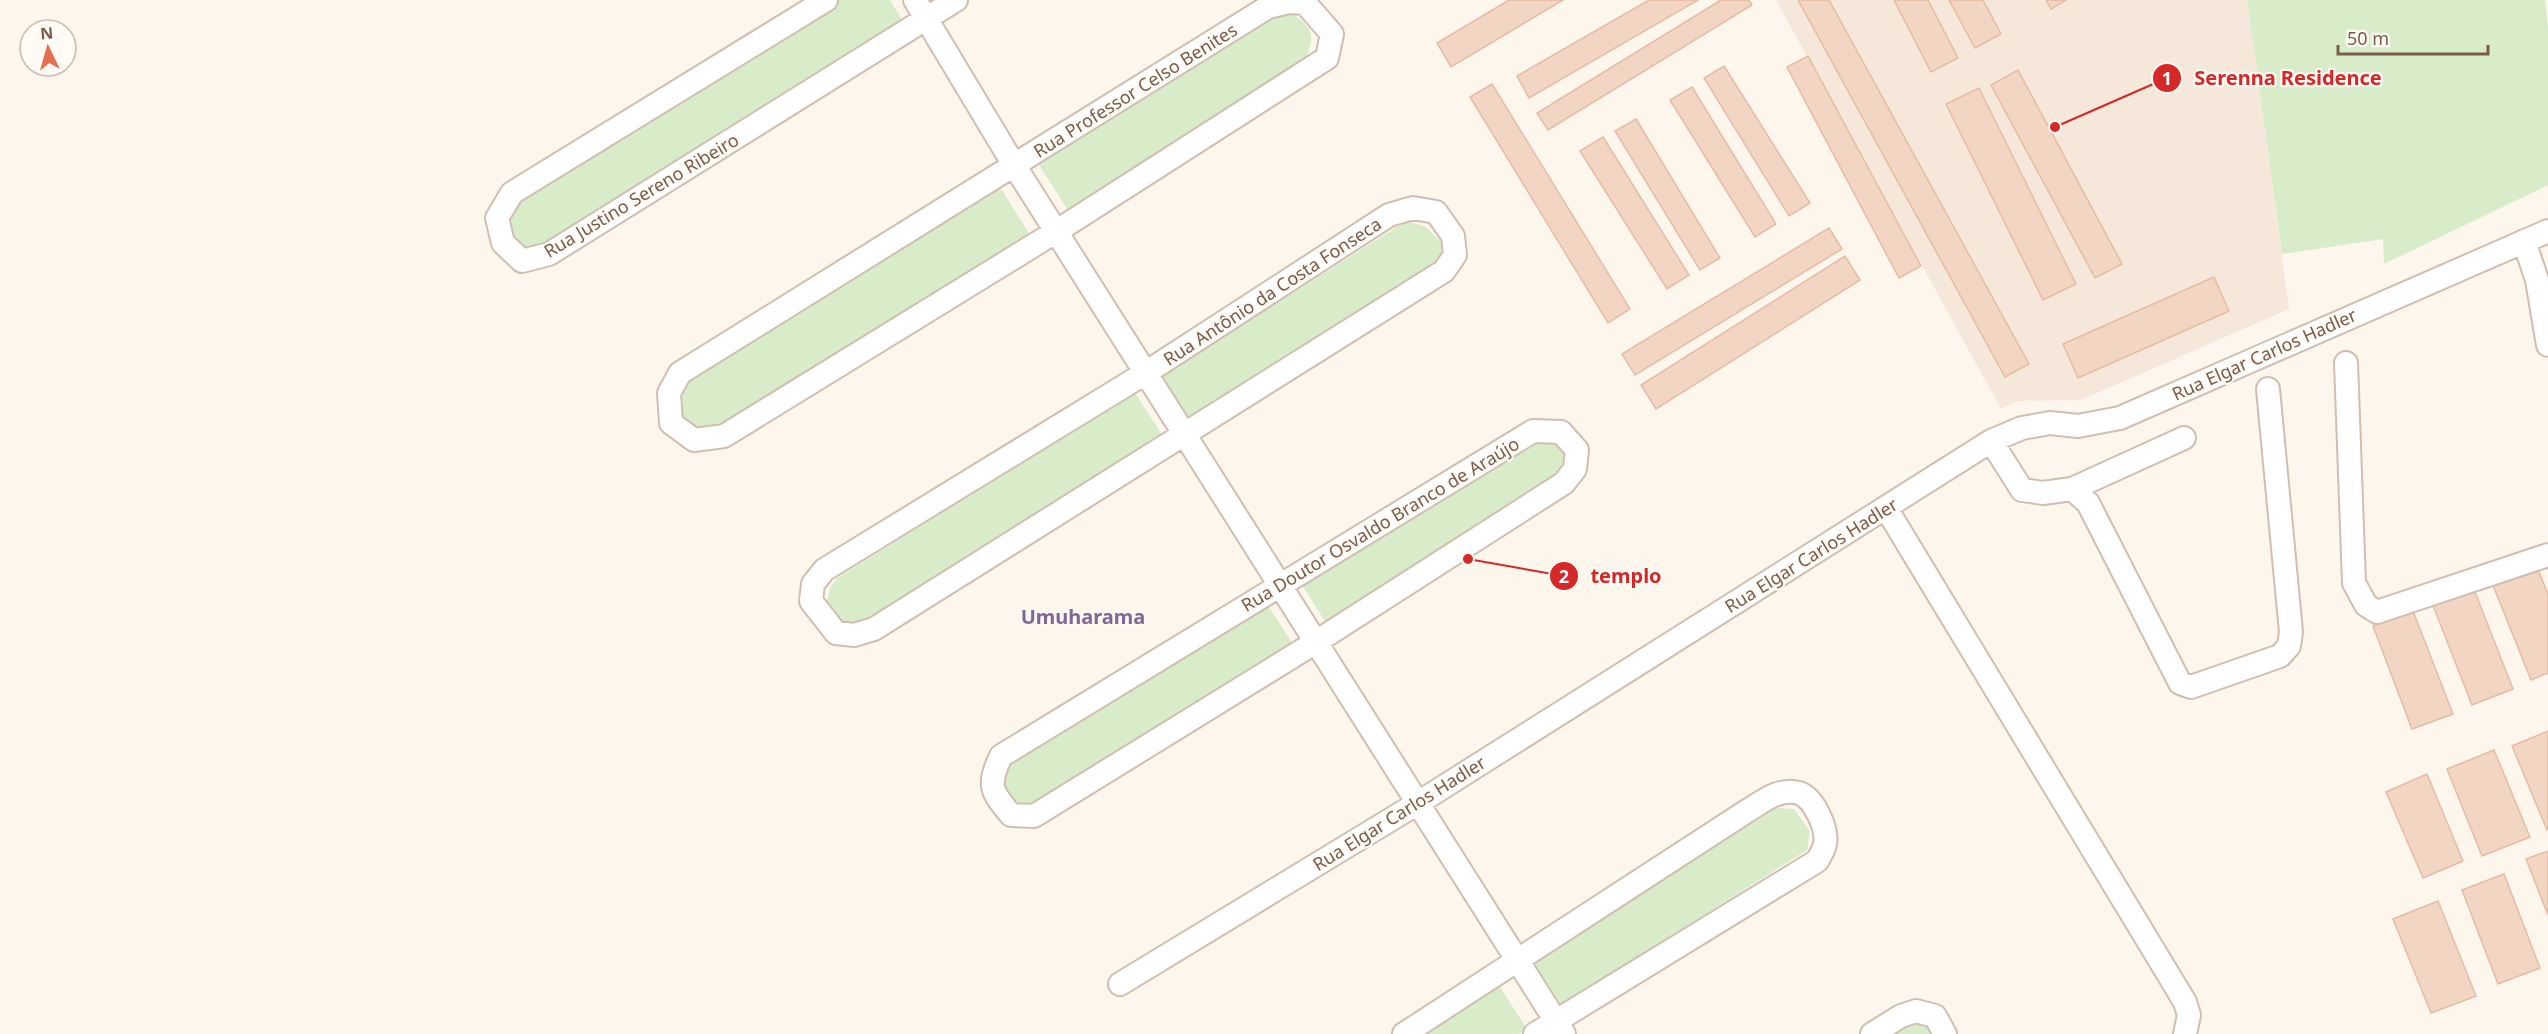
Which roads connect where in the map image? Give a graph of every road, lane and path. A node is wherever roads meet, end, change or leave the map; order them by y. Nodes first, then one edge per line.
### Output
1 (826, 0) edge
2 (956, 0) edge
3 (920, 10) edge
4 (1014, 165) junction
5 (1057, 231) junction
6 (2548, 231) edge
7 (2524, 241) junction
8 (2548, 345) edge
9 (2346, 363) dead end
10 (1147, 372) junction
11 (2268, 389) dead end
12 (1184, 432) junction
13 (2184, 438) dead end
14 (1991, 441) junction
15 (2072, 489) junction
16 (1886, 508) junction
17 (2548, 555) edge
18 (1280, 584) junction
19 (1316, 642) junction
20 (1418, 803) junction
21 (1518, 960) junction
22 (1120, 984) dead end
23 (1560, 1028) edge
24 (1404, 1034) edge
25 (1535, 1034) edge
26 (1872, 1034) edge
27 (1945, 1034) edge
28 (2185, 1034) edge

1 - 3 street, Rua Justino Sereno Ribeiro
2 - 3 street, Rua Justino Sereno Ribeiro
3 - 4 street
4 - 5 street
4 - 5 street, Rua Professor Celso Benites
4 - 5 street, Rua Professor Celso Benites
5 - 10 street
6 - 7 street, Rua Elgar Carlos Hadler
7 - 8 street
7 - 14 street, Rua Elgar Carlos Hadler
9 - 17 street
10 - 12 street
10 - 12 street, Rua Antônio da Costa Fonseca
10 - 12 street, Rua Antônio da Costa Fonseca
11 - 15 street
12 - 18 street
13 - 15 street
14 - 15 street
14 - 16 street, Rua Elgar Carlos Hadler
16 - 20 street, Rua Elgar Carlos Hadler
16 - 28 street
18 - 19 street
18 - 19 street, Rua Doutor Osvaldo Branco de Araújo
18 - 19 street, Rua Doutor Osvaldo Branco de Araújo
19 - 20 street
20 - 21 street
20 - 22 street, Rua Elgar Carlos Hadler
21 - 23 street
21 - 23 street
21 - 24 street
23 - 25 street
26 - 27 street

